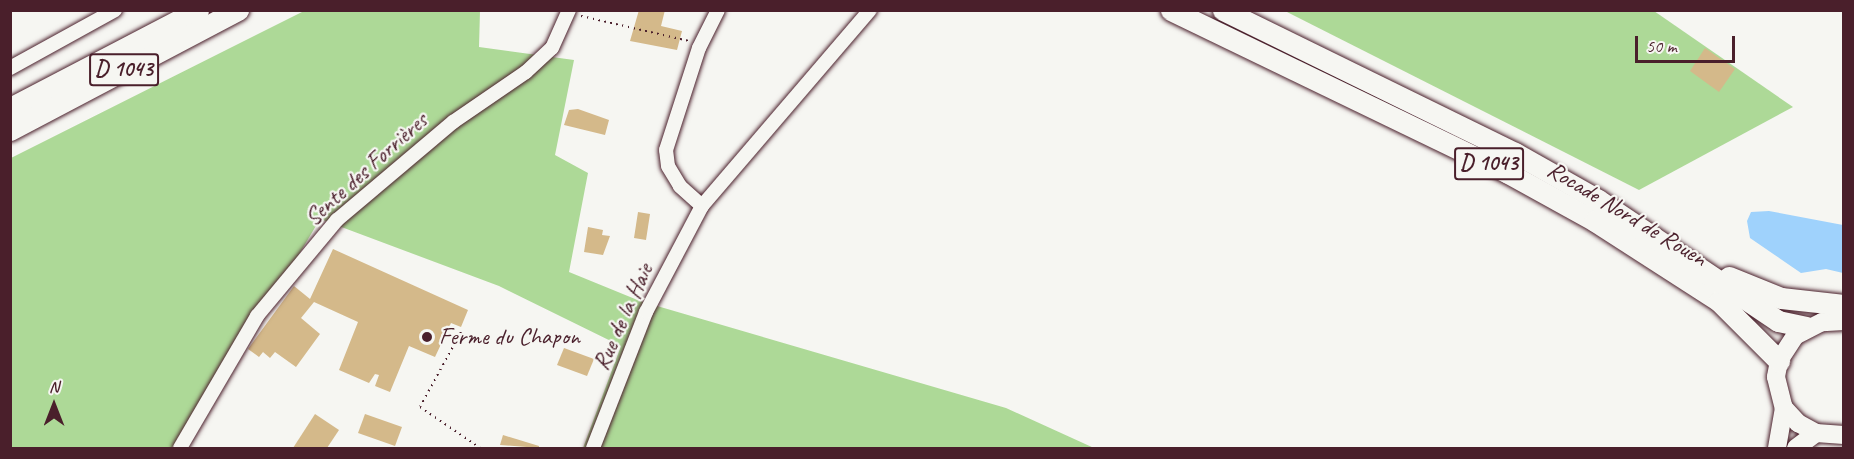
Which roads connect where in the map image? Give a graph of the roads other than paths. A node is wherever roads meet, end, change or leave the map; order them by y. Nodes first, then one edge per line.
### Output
1 (115, 10) edge
2 (198, 10) edge
3 (238, 10) edge
4 (718, 10) edge
5 (870, 10) edge
6 (1172, 10) edge
7 (1223, 10) edge
8 (569, 12) edge
9 (10, 68) edge
10 (10, 108) edge
11 (10, 130) edge
12 (702, 206) junction
13 (1697, 264) junction
14 (1844, 305) edge
15 (1844, 321) edge
16 (1806, 327) junction
17 (1779, 361) junction
18 (1784, 408) junction
19 (1816, 433) junction
20 (1844, 435) edge
21 (180, 448) edge
22 (593, 448) edge
23 (1777, 448) edge
24 (1796, 448) edge

1 - 9 street
2 - 10 highway, D 1043
3 - 11 highway, D 1043
4 - 12 street
5 - 12 street, Rue de la Haie
6 - 17 highway, Rocade Nord de Rouen / D 1043
7 - 13 highway, Rocade Nord de Rouen / D 1043
8 - 21 street, Sente des Forrières
12 - 22 street, Rue de la Haie
13 - 14 highway
13 - 16 highway, Rocade Nord de Rouen / D 1043
15 - 16 main road
16 - 17 main road
17 - 18 main road
18 - 19 main road
18 - 23 main road
19 - 20 main road
19 - 24 main road

